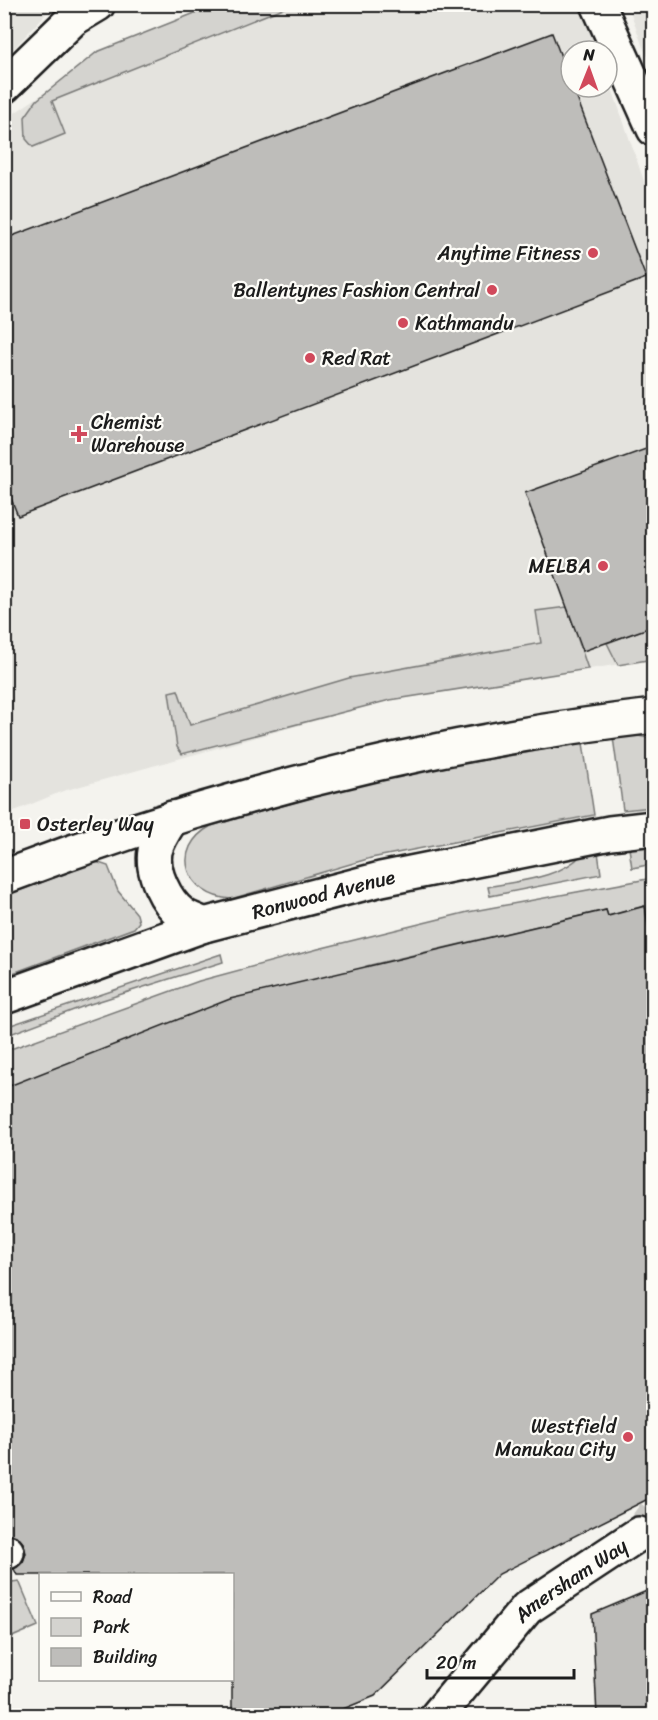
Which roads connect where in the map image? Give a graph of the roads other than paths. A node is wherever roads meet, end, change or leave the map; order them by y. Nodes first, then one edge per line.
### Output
1 (98, 4) edge
2 (598, 4) edge
3 (4, 86) edge
4 (654, 129) edge
5 (654, 716) edge
6 (172, 818) junction
7 (654, 828) edge
8 (4, 877) edge
9 (204, 924) junction
10 (4, 997) edge
11 (639, 1534) tunnel mouth
12 (437, 1716) edge

1 - 3 main road
2 - 4 main road
5 - 6 main road
6 - 8 main road
6 - 9 main road
7 - 9 main road, Ronwood Avenue
9 - 10 main road, Ronwood Avenue
11 - 12 main road, Amersham Way

